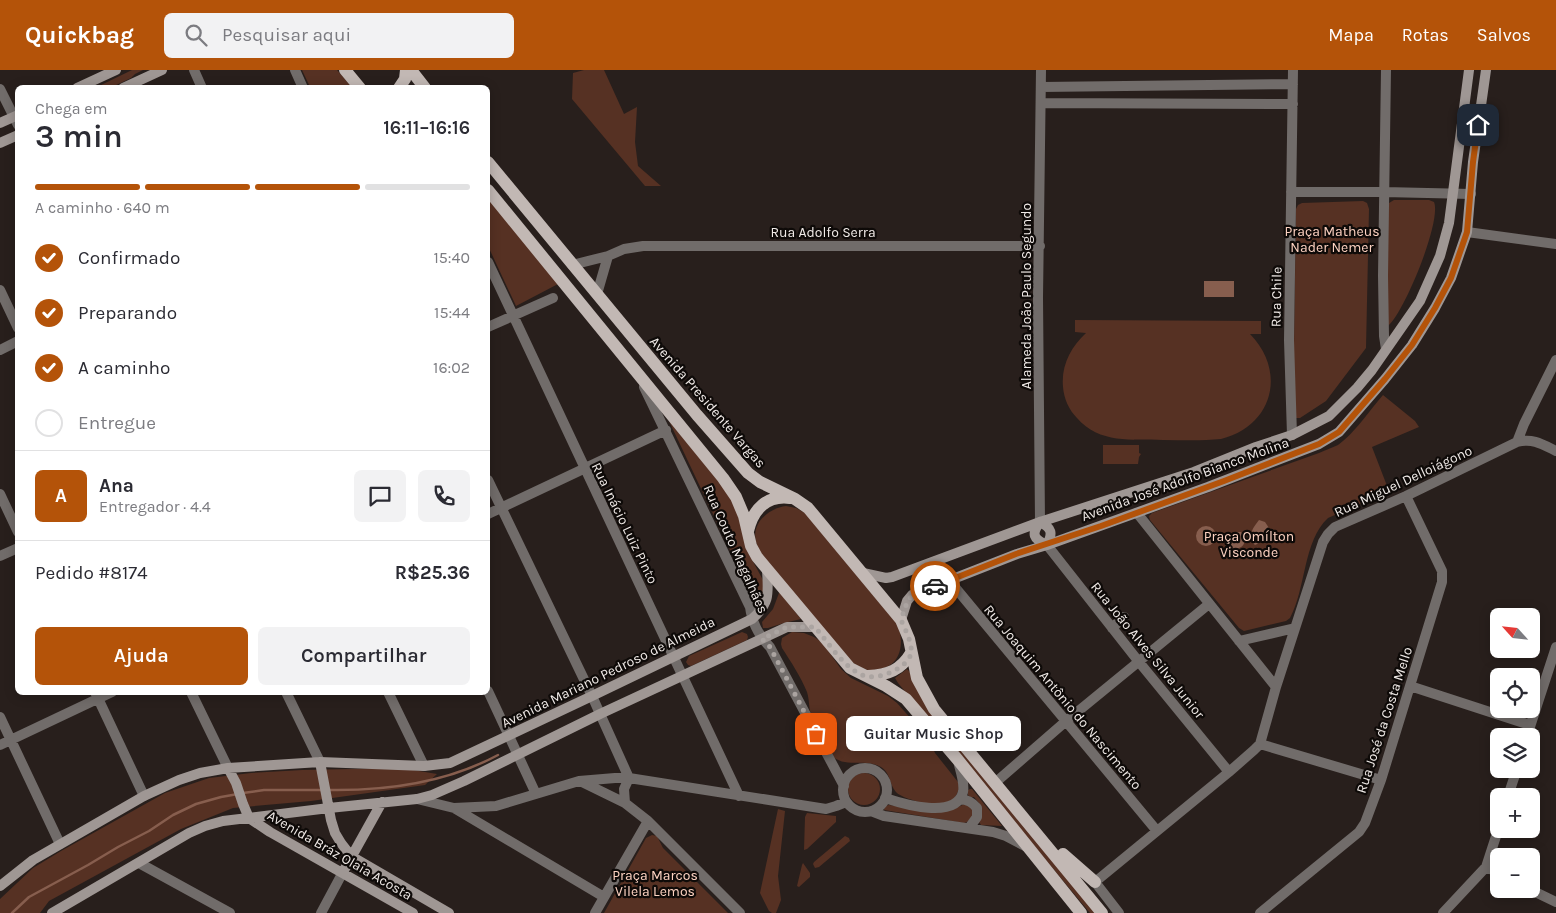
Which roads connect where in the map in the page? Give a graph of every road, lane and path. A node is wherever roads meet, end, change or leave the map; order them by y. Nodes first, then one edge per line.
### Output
1 (116, 70) edge
2 (162, 70) edge
3 (194, 70) edge
4 (295, 70) edge
5 (345, 70) edge
6 (406, 70) edge
7 (411, 70) edge
8 (1041, 70) edge
9 (1293, 70) edge
10 (1386, 70) edge
11 (1469, 70) edge
12 (1486, 70) edge
13 (95, 74) edge
14 (1293, 84) junction
15 (81, 85) edge
16 (130, 85) edge
17 (201, 85) edge
18 (302, 85) edge
19 (359, 85) edge
20 (401, 85) edge
21 (424, 85) edge
22 (1041, 87) junction
23 (0, 89) edge
24 (1041, 103) junction
25 (1293, 104) junction
26 (15, 117) edge
27 (15, 119) edge
28 (0, 123) edge
29 (15, 136) edge
30 (0, 144) edge
31 (490, 164) edge
32 (490, 192) edge
33 (1291, 192) junction
34 (1384, 192) junction
35 (1454, 193) junction
36 (1471, 194) junction
37 (1467, 232) junction
38 (1556, 244) edge
39 (1040, 246) junction
40 (608, 256) junction
41 (572, 265) junction
42 (490, 266) edge
43 (0, 290) edge
44 (597, 294) junction
45 (553, 298) dead end
46 (1420, 301) junction
47 (1435, 308) junction
48 (512, 316) junction
49 (15, 322) edge
50 (490, 326) edge
51 (15, 342) edge
52 (1386, 349) junction
53 (0, 350) edge
54 (1556, 360) edge
55 (637, 373) junction
56 (666, 430) junction
57 (1292, 435) junction
58 (1517, 442) junction
59 (1556, 451) edge
60 (584, 468) junction
61 (1194, 472) junction
62 (490, 484) edge
63 (1202, 489) junction
64 (0, 494) edge
65 (1406, 496) junction
66 (795, 499) junction
67 (501, 508) junction
68 (490, 513) edge
69 (1137, 513) junction
70 (1040, 522) junction
71 (15, 526) edge
72 (748, 532) junction
73 (1047, 545) junction
74 (15, 549) edge
75 (0, 556) edge
76 (768, 569) junction
77 (863, 573) junction
78 (949, 580) junction
79 (1209, 604) junction
80 (1124, 617) dead end
81 (752, 618) junction
82 (901, 620) junction
83 (815, 627) junction
84 (1112, 628) junction
85 (1295, 628) junction
86 (762, 639) junction
87 (1239, 641) junction
88 (1556, 647) edge
89 (911, 652) junction
90 (674, 656) junction
91 (1139, 662) junction
92 (683, 676) junction
93 (866, 676) junction
94 (1410, 686) junction
95 (1276, 687) junction
96 (490, 694) edge
97 (193, 695) edge
98 (287, 695) edge
99 (389, 695) edge
100 (96, 696) edge
101 (592, 696) junction
102 (600, 714) junction
103 (0, 717) edge
104 (1066, 722) junction
105 (1530, 725) junction
106 (1529, 728) edge
107 (509, 736) junction
108 (11, 740) junction
109 (1260, 744) junction
110 (0, 745) edge
111 (518, 755) junction
112 (958, 760) junction
113 (320, 762) junction
114 (424, 766) junction
115 (228, 768) junction
116 (1229, 772) junction
117 (629, 778) junction
118 (1381, 780) junction
119 (579, 781) junction
120 (996, 782) junction
121 (844, 786) junction
122 (536, 794) junction
123 (144, 796) junction
124 (739, 796) junction
125 (885, 798) junction
126 (417, 799) junction
127 (960, 800) junction
128 (382, 802) junction
129 (846, 802) junction
130 (625, 803) junction
131 (329, 808) junction
132 (454, 808) junction
133 (871, 811) junction
134 (249, 818) junction
135 (648, 820) junction
136 (969, 828) junction
137 (1157, 831) junction
138 (1037, 833) junction
139 (1495, 838) edge
140 (60, 844) junction
141 (1028, 847) junction
142 (351, 856) junction
143 (139, 863) junction
144 (1486, 867) junction
145 (1490, 869) edge
146 (343, 872) junction
147 (1095, 882) junction
148 (0, 886) edge
149 (1540, 894) edge
150 (604, 897) junction
151 (1556, 902) edge
152 (52, 913) edge
153 (230, 913) edge
154 (321, 913) edge
155 (413, 913) edge
156 (449, 913) edge
157 (594, 913) edge
158 (740, 913) edge
159 (1081, 913) edge
160 (1102, 913) edge
161 (1119, 913) edge
162 (1261, 913) edge
163 (1443, 913) edge

1 - 13 street
2 - 16 street
3 - 17 street
4 - 18 street
5 - 19 main road
6 - 20 main road
7 - 21 main road
8 - 22 street, Alameda João Paulo Segundo
9 - 14 street, Rua Chile
10 - 34 street
11 - 35 street, Avenida José Adolfo Bianco Molina
12 - 36 street, Avenida José Adolfo Bianco Molina
13 - 15 street
14 - 22 street
14 - 25 street, Rua Chile
22 - 24 street, Alameda João Paulo Segundo
23 - 26 street
24 - 25 street
24 - 39 street, Alameda João Paulo Segundo
25 - 33 street, Rua Chile
27 - 28 street
29 - 30 street
31 - 41 main road, Avenida Presidente Vargas
32 - 55 main road
33 - 34 street
33 - 57 street, Rua Chile
34 - 35 street
34 - 52 street
35 - 36 street
35 - 46 street, Avenida José Adolfo Bianco Molina
36 - 37 street, Avenida José Adolfo Bianco Molina
37 - 38 street
37 - 47 street, Avenida José Adolfo Bianco Molina
39 - 40 street, Rua Adolfo Serra
39 - 70 street, Alameda João Paulo Segundo
40 - 41 street, Rua Adolfo Serra
40 - 44 street
41 - 44 main road, Avenida Presidente Vargas
42 - 48 street, Rua Inácio Luiz Pinto
43 - 49 street
44 - 66 main road, Avenida Presidente Vargas
45 - 48 street
46 - 47 street
46 - 52 street, Avenida José Adolfo Bianco Molina
47 - 63 street, Avenida José Adolfo Bianco Molina
48 - 50 street
48 - 60 street, Rua Inácio Luiz Pinto
51 - 53 street
52 - 57 street, Avenida José Adolfo Bianco Molina
54 - 58 street
55 - 56 street, Rua Couto Magalhães
55 - 72 main road
56 - 60 street
56 - 81 street, Rua Couto Magalhães
57 - 61 street, Avenida José Adolfo Bianco Molina
58 - 59 street, Rua Miguel Delloiágono
58 - 65 street, Rua Miguel Delloiágono
60 - 67 street
60 - 90 street, Rua Inácio Luiz Pinto
61 - 63 street
61 - 70 street, Avenida José Adolfo Bianco Molina
62 - 67 street
63 - 69 street, Avenida José Adolfo Bianco Molina
64 - 71 street
65 - 85 street, Rua Miguel Delloiágono
65 - 94 street, Rua José da Costa Mello
66 - 72 main road
66 - 77 main road, Avenida Presidente Vargas
67 - 68 street
67 - 101 street
69 - 73 street, Avenida José Adolfo Bianco Molina
69 - 79 street
70 - 73 street
70 - 73 street
70 - 77 street, Avenida José Adolfo Bianco Molina
72 - 76 main road
73 - 78 street, Avenida José Adolfo Bianco Molina
73 - 84 street, Rua João Alves Silva Junior
74 - 75 street
76 - 81 street, Avenida Mariano Pedroso de Almeida
76 - 83 main road
77 - 82 main road, Avenida Presidente Vargas
78 - 82 street, Avenida José Adolfo Bianco Molina
78 - 104 street, Rua Joaquim Antônio do Nascimento
79 - 87 street
79 - 91 street
80 - 84 street
81 - 86 street, Rua Couto Magalhães
81 - 90 street, Avenida Mariano Pedroso de Almeida
82 - 89 main road, Avenida Presidente Vargas
83 - 86 street
83 - 93 main road
84 - 91 street, Rua João Alves Silva Junior
85 - 87 street
85 - 95 street, Rua Miguel Delloiágono
86 - 92 street
86 - 121 street, Rua Couto Magalhães
87 - 95 street
88 - 105 street
89 - 93 main road
89 - 120 main road, Avenida Presidente Vargas
90 - 92 street, Rua Inácio Luiz Pinto
90 - 101 street, Avenida Mariano Pedroso de Almeida
91 - 104 street
91 - 116 street, Rua João Alves Silva Junior
92 - 102 street
92 - 124 street, Rua Inácio Luiz Pinto
93 - 112 main road
94 - 105 street
94 - 118 street, Rua José da Costa Mello
95 - 109 street, Rua Miguel Delloiágono
96 - 107 street
97 - 115 street
98 - 113 street
99 - 114 street
100 - 108 street
100 - 123 street
101 - 102 street
101 - 107 street, Avenida Mariano Pedroso de Almeida
102 - 111 street
102 - 117 street
103 - 108 street
104 - 120 street
104 - 137 street, Rua Joaquim Antônio do Nascimento
105 - 106 street
107 - 111 street
107 - 114 street, Avenida Mariano Pedroso de Almeida
108 - 110 street
108 - 140 street
109 - 116 street
109 - 118 street
111 - 122 street
111 - 126 street
112 - 127 street
112 - 141 main road
113 - 114 street, Avenida Mariano Pedroso de Almeida
113 - 115 street, Avenida Mariano Pedroso de Almeida
113 - 131 street, Avenida Bráz Olaia Acosta
115 - 123 street, Avenida Mariano Pedroso de Almeida
115 - 134 street, Avenida Bráz Olaia Acosta
116 - 137 street
117 - 119 street
117 - 124 street
117 - 130 street
118 - 162 street, Rua José da Costa Mello
119 - 122 street
119 - 130 street
120 - 138 main road, Avenida Presidente Vargas
121 - 125 street
121 - 129 street
122 - 132 street
123 - 140 street, Avenida Mariano Pedroso de Almeida
124 - 129 street
125 - 127 street
125 - 133 street
126 - 128 street
126 - 132 street
127 - 136 street
128 - 131 street
128 - 142 street
129 - 133 street
130 - 135 street
131 - 134 street
131 - 142 street, Avenida Bráz Olaia Acosta
132 - 150 street
133 - 136 street
134 - 143 street
134 - 146 street, Avenida Bráz Olaia Acosta
135 - 150 street
135 - 158 street
136 - 141 street
137 - 147 street
138 - 147 main road
138 - 160 main road, Avenida Presidente Vargas
139 - 144 street
140 - 148 street, Avenida Mariano Pedroso de Almeida
141 - 159 main road
142 - 146 street
142 - 156 street, Avenida Bráz Olaia Acosta
143 - 152 street
143 - 153 street
144 - 145 street
144 - 163 street
146 - 154 street
146 - 155 street, Avenida Bráz Olaia Acosta
147 - 161 street
149 - 151 street
150 - 157 street

